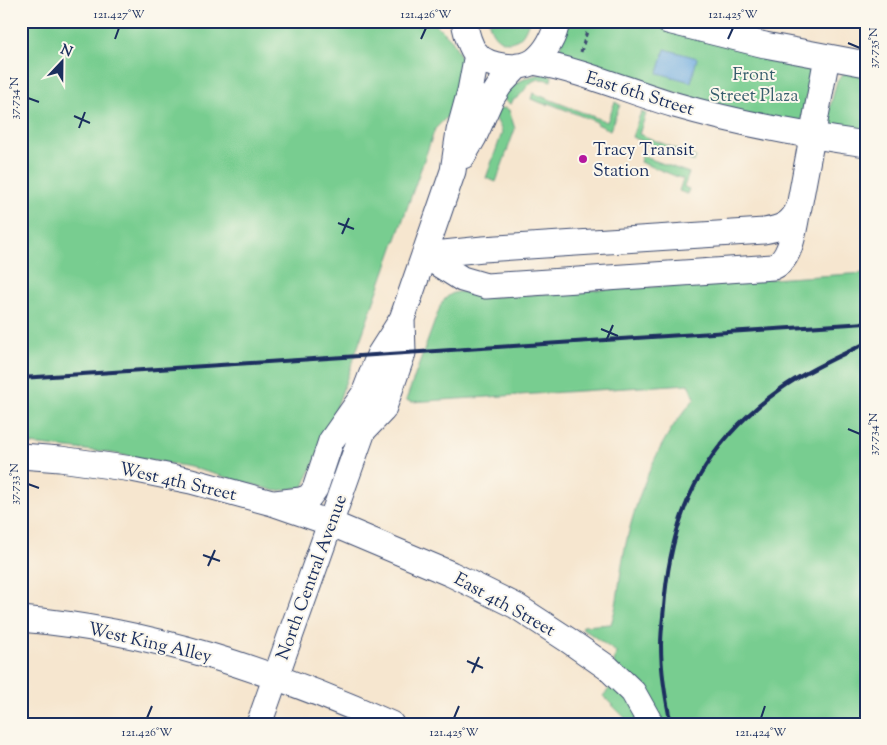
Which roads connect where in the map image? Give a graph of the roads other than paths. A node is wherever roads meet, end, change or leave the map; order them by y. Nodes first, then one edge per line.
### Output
1 (556, 21) edge
2 (668, 21) edge
3 (464, 33) edge
4 (827, 57) junction
5 (525, 64) junction
6 (866, 64) edge
7 (813, 135) junction
8 (866, 144) edge
9 (454, 171) junction
10 (799, 207) junction
11 (424, 255) junction
12 (402, 319) junction
13 (364, 394) junction
14 (363, 431) junction
15 (21, 456) edge
16 (272, 503) junction
17 (330, 524) junction
18 (21, 619) edge
19 (275, 678) junction
20 (259, 724) edge
21 (391, 724) edge
22 (651, 724) edge

1 - 5 street, North Central Avenue
2 - 4 street
3 - 5 street, East 6th Street
3 - 9 street, North Central Avenue
4 - 6 street
4 - 7 street
5 - 7 street, East 6th Street
5 - 9 street, North Central Avenue
7 - 8 street, East 6th Street
7 - 10 street
9 - 11 street, North Central Avenue
10 - 11 street
10 - 11 street
11 - 12 street, North Central Avenue
12 - 13 street, North Central Avenue
12 - 14 street, North Central Avenue
13 - 14 street, North Central Avenue
13 - 16 street
14 - 17 street, North Central Avenue
15 - 16 street, West 4th Street
16 - 17 street, West 4th Street
17 - 19 street, North Central Avenue
17 - 22 street, East 4th Street
18 - 19 street, West King Alley
19 - 20 street, North Central Avenue
19 - 21 street, West King Alley

